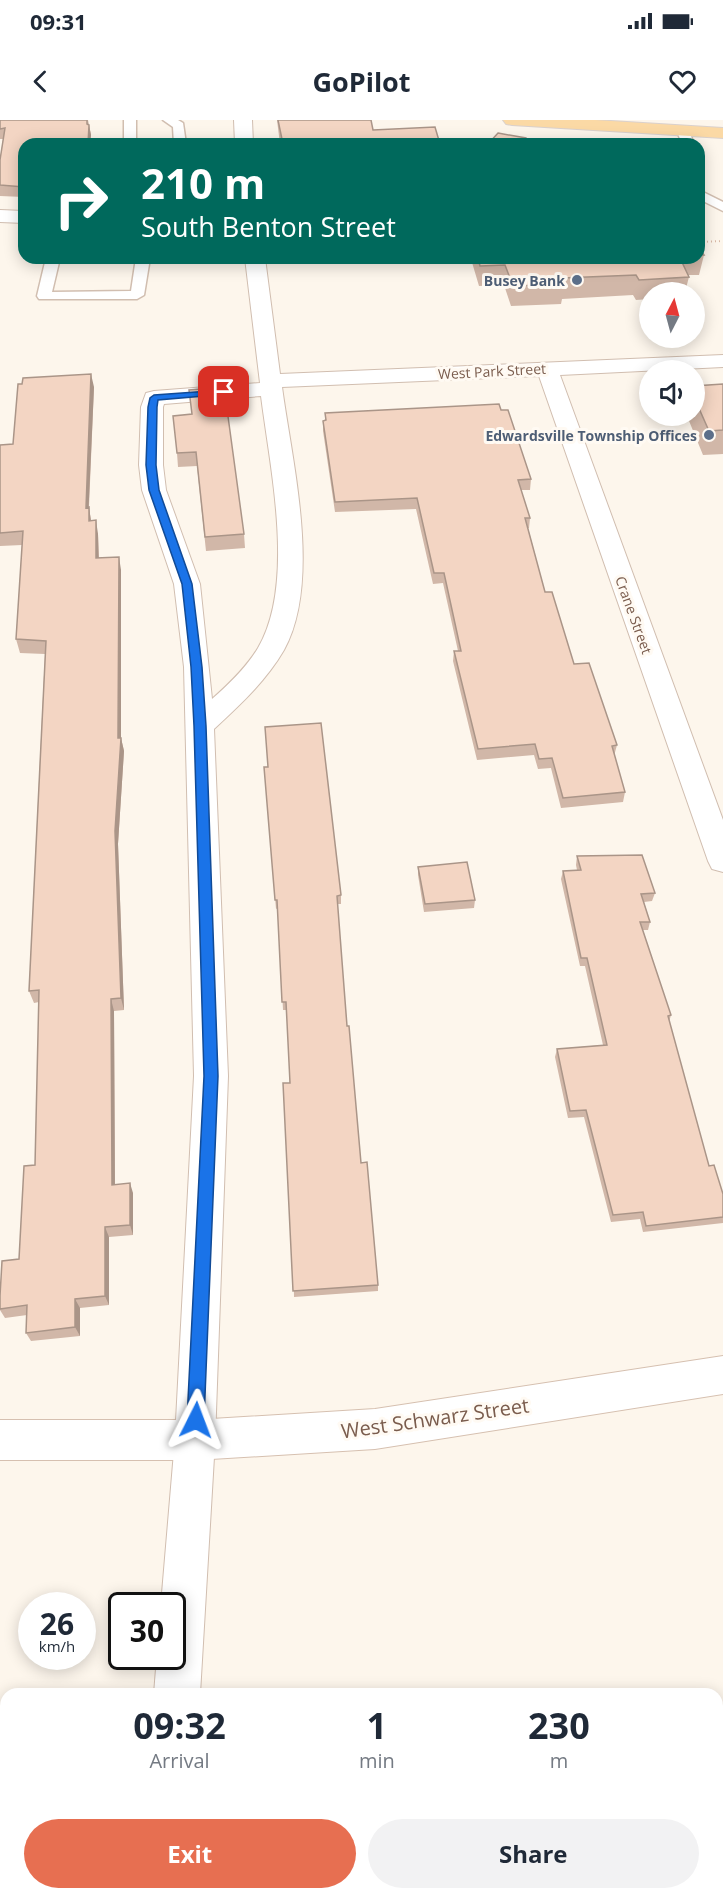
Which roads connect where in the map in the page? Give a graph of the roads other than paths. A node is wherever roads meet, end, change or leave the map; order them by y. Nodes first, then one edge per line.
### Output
1 (130, 120) edge
2 (169, 120) edge
3 (243, 120) edge
4 (512, 120) edge
5 (723, 133) edge
6 (130, 138) edge
7 (180, 138) edge
8 (244, 138) edge
9 (686, 138) edge
10 (705, 197) edge
11 (723, 207) edge
12 (0, 216) edge
13 (18, 217) edge
14 (52, 264) edge
15 (142, 264) edge
16 (256, 264) edge
17 (723, 361) edge
18 (547, 369) junction
19 (270, 385) junction
20 (200, 726) junction
21 (723, 861) edge
22 (723, 1375) edge
23 (0, 1440) edge
24 (195, 1440) junction
25 (177, 1688) edge

1 - 6 lane
2 - 7 lane
3 - 8 street
4 - 9 main road
5 - 9 main road
10 - 11 lane
12 - 13 street
14 - 15 lane
16 - 19 street
17 - 18 street, West Park Street
18 - 19 street, West Park Street
18 - 21 street, Crane Street
19 - 20 street
19 - 20 street, West Park Street
20 - 24 street
22 - 24 street, West Schwarz Street
23 - 24 street, West Schwarz Street
24 - 25 street

